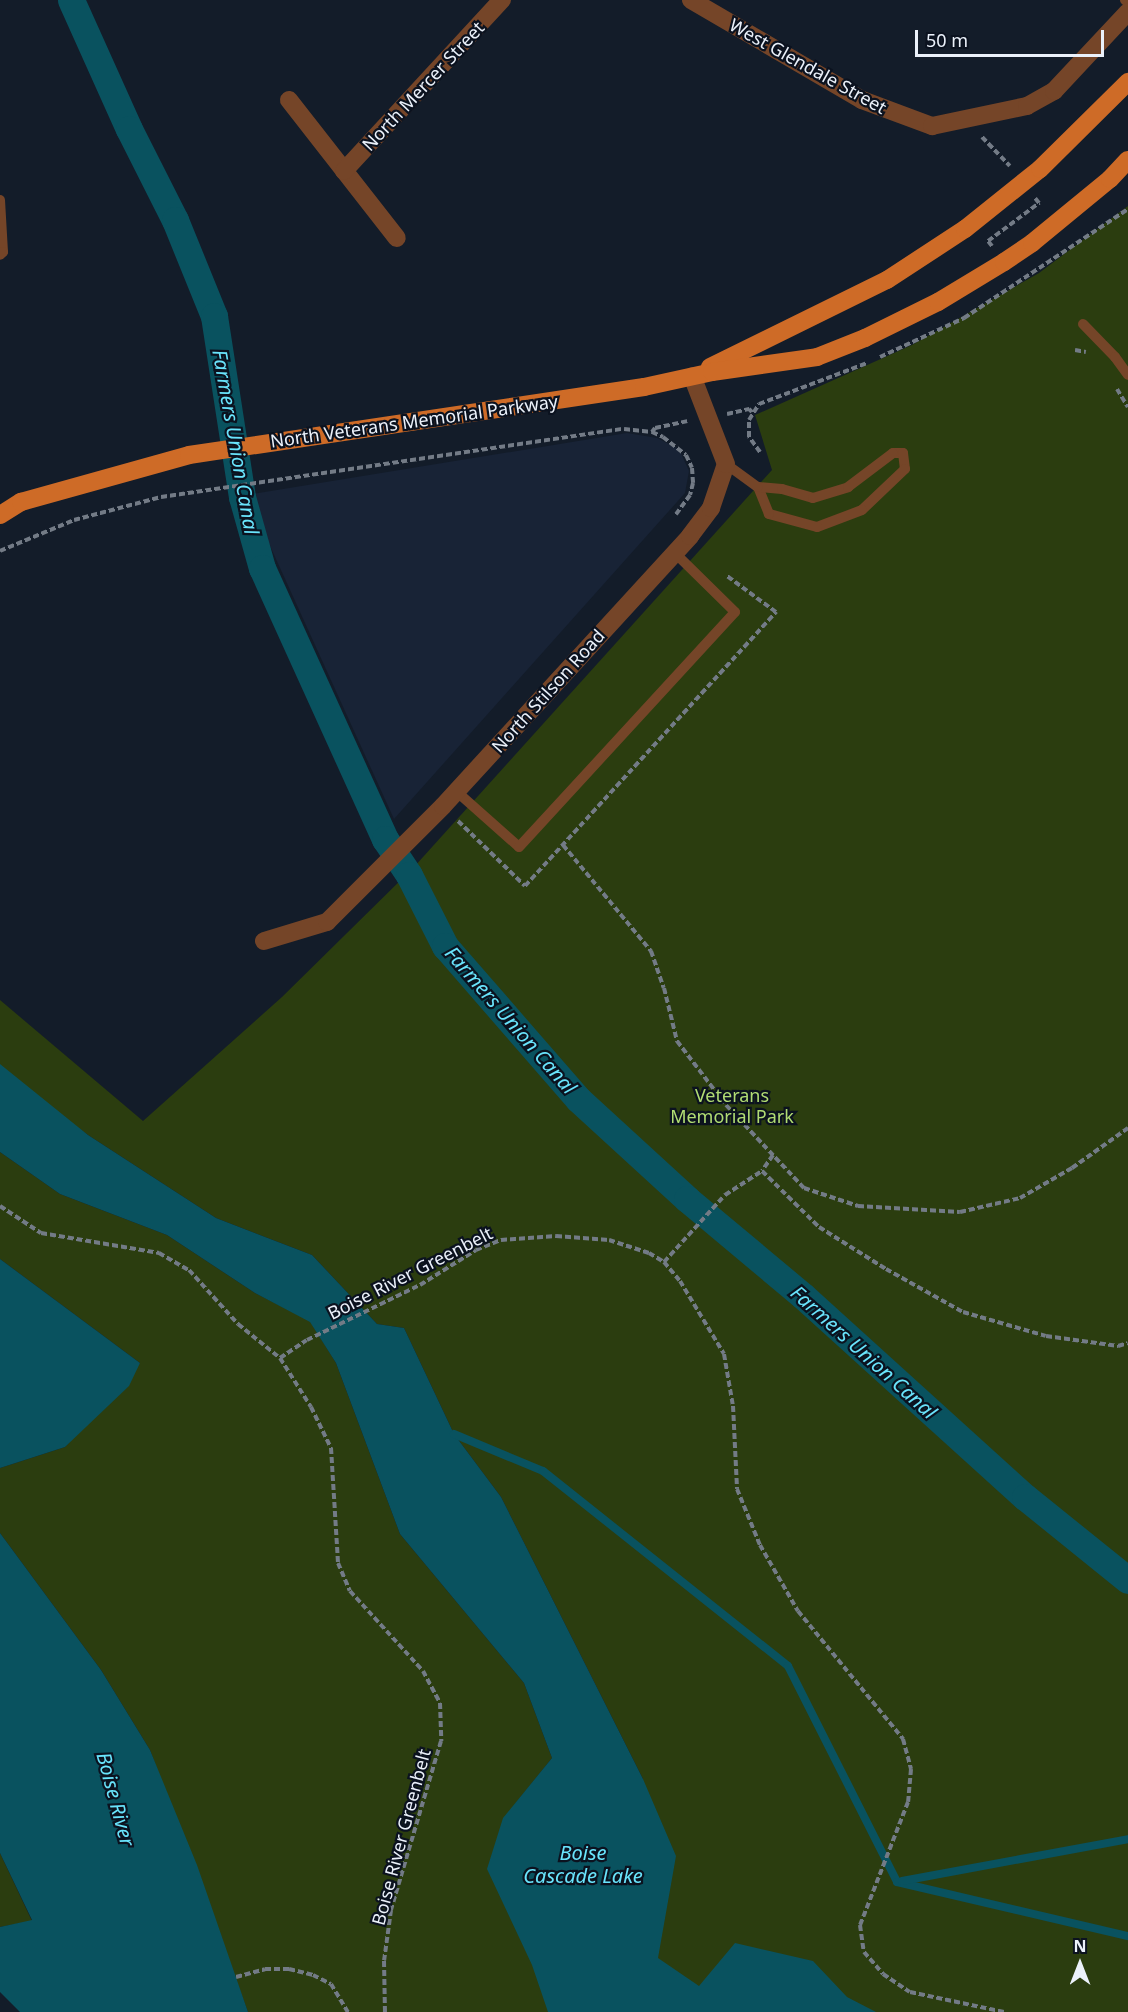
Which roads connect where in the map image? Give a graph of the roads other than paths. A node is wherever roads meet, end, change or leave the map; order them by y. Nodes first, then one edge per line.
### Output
1 (502, 0) edge
2 (691, 0) edge
3 (1128, 12) edge
4 (1128, 82) edge
5 (289, 100) dead end
6 (1128, 160) edge
7 (344, 171) junction
8 (0, 200) edge
9 (397, 238) dead end
10 (0, 255) edge
11 (1083, 324) dead end
12 (1128, 375) edge
13 (692, 376) junction
14 (726, 464) junction
15 (758, 487) junction
16 (0, 515) edge
17 (674, 552) junction
18 (456, 791) junction
19 (264, 941) dead end

1 - 7 street, North Mercer Street
2 - 3 street, West Glendale Street
4 - 13 main road, North Veterans Memorial Parkway
5 - 7 street
6 - 13 main road, North Veterans Memorial Parkway
7 - 9 street
8 - 10 lane
11 - 12 lane
13 - 14 street
13 - 16 main road, North Veterans Memorial Parkway
14 - 15 lane
14 - 17 street, North Stilson Road
15 - 15 lane
17 - 18 street, North Stilson Road
17 - 18 lane
18 - 19 street, North Stilson Road

